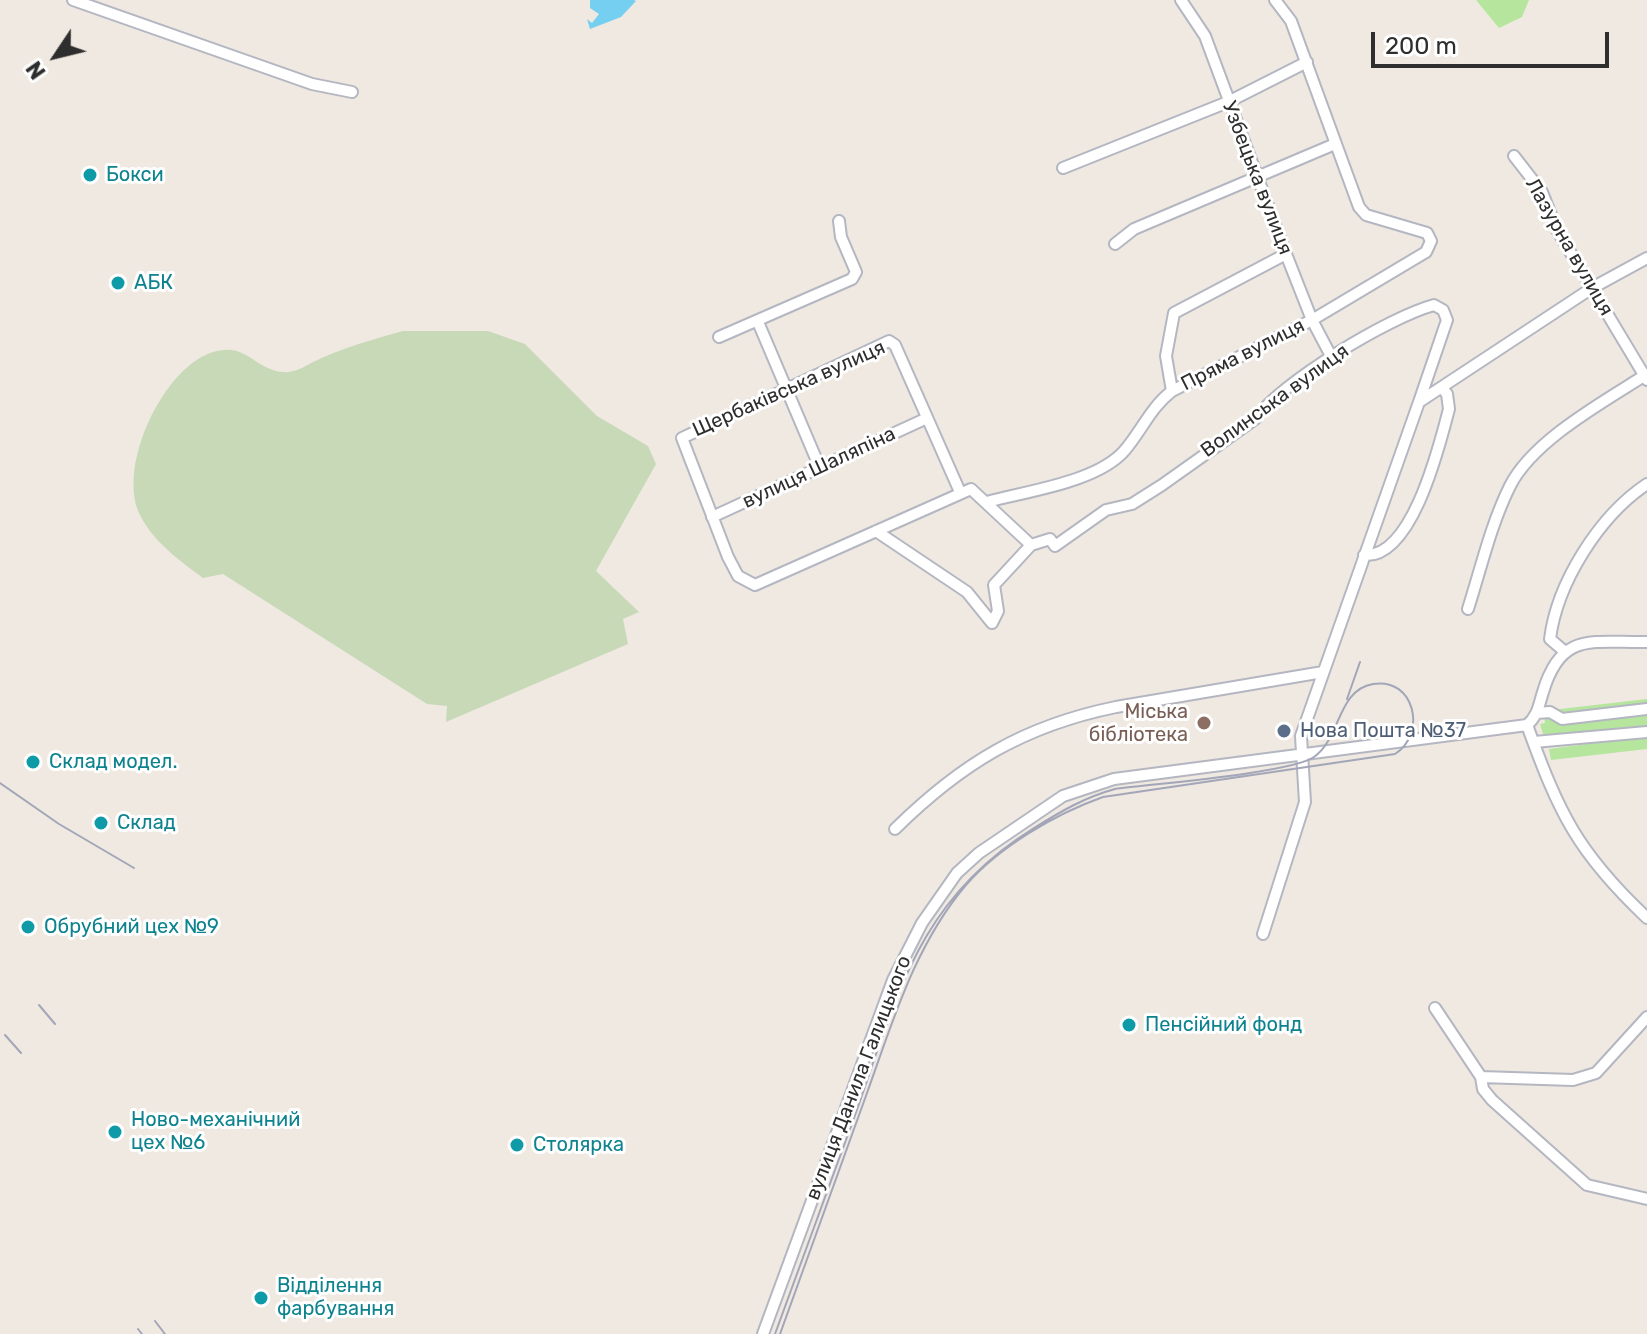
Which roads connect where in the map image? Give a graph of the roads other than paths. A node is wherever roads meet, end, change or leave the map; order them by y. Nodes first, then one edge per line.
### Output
1 (73, 0) edge
2 (1181, 0) edge
3 (1275, 0) edge
4 (1307, 62) junction
5 (352, 92) dead end
6 (1228, 102) junction
7 (1335, 144) junction
8 (1514, 156) dead end
9 (1063, 168) dead end
10 (1259, 176) junction
11 (839, 221) dead end
12 (1115, 244) dead end
13 (1286, 254) junction
14 (1647, 258) edge
15 (1592, 288) junction
16 (1312, 320) junction
17 (758, 322) junction
18 (719, 337) dead end
19 (1332, 358) junction
20 (1646, 377) edge
21 (1442, 388) junction
22 (787, 390) junction
23 (1172, 391) junction
24 (1419, 402) junction
25 (925, 419) junction
26 (820, 468) junction
27 (1647, 484) edge
28 (960, 492) junction
29 (987, 502) junction
30 (712, 517) junction
31 (876, 531) junction
32 (1031, 545) junction
33 (1364, 555) junction
34 (1468, 609) dead end
35 (1647, 642) edge
36 (1564, 651) junction
37 (1323, 672) junction
38 (1647, 709) edge
39 (1537, 713) junction
40 (1527, 725) junction
41 (1647, 732) edge
42 (1534, 742) junction
43 (1302, 755) junction
44 (895, 829) dead end
45 (1647, 918) edge
46 (1263, 934) dead end
47 (1435, 1008) dead end
48 (1647, 1017) edge
49 (1481, 1077) junction
50 (1647, 1199) edge
51 (763, 1334) edge

1 - 5 street
2 - 6 street, Узбецька вулиця
3 - 4 street
4 - 6 street
4 - 7 street
6 - 9 street
6 - 10 street, Узбецька вулиця
7 - 10 street
7 - 16 street, Пряма вулиця
8 - 15 street, Лазурна вулиця
10 - 12 street
10 - 13 street, Узбецька вулиця
11 - 17 street
13 - 16 street, Узбецька вулиця
13 - 23 street
14 - 15 street
15 - 20 street, Лазурна вулиця
15 - 21 street
16 - 19 street, Узбецька вулиця
16 - 23 street, Пряма вулиця
17 - 18 street
17 - 22 street
19 - 24 street, Волинська вулиця
19 - 32 street, Волинська вулиця
20 - 34 street
21 - 24 street
21 - 33 street
22 - 25 street, Щербаківська вулиця
22 - 26 street
22 - 30 street, Щербаківська вулиця
23 - 29 street, Пряма вулиця
24 - 33 street, Волинська вулиця
25 - 26 street, вулиця Шаляпіна
25 - 28 street
26 - 30 street, вулиця Шаляпіна
27 - 36 street
28 - 29 street
28 - 31 street
29 - 32 street
30 - 31 street
31 - 32 street
33 - 37 street, Волинська вулиця
35 - 36 street
36 - 39 street
37 - 43 street, Волинська вулиця
37 - 44 street
38 - 39 street
39 - 40 street
40 - 42 street
40 - 43 street, вулиця Данила Галицького
41 - 42 street
42 - 45 street
43 - 46 street, Волинська вулиця
43 - 51 street, вулиця Данила Галицького
47 - 49 street
48 - 49 street
49 - 50 street

